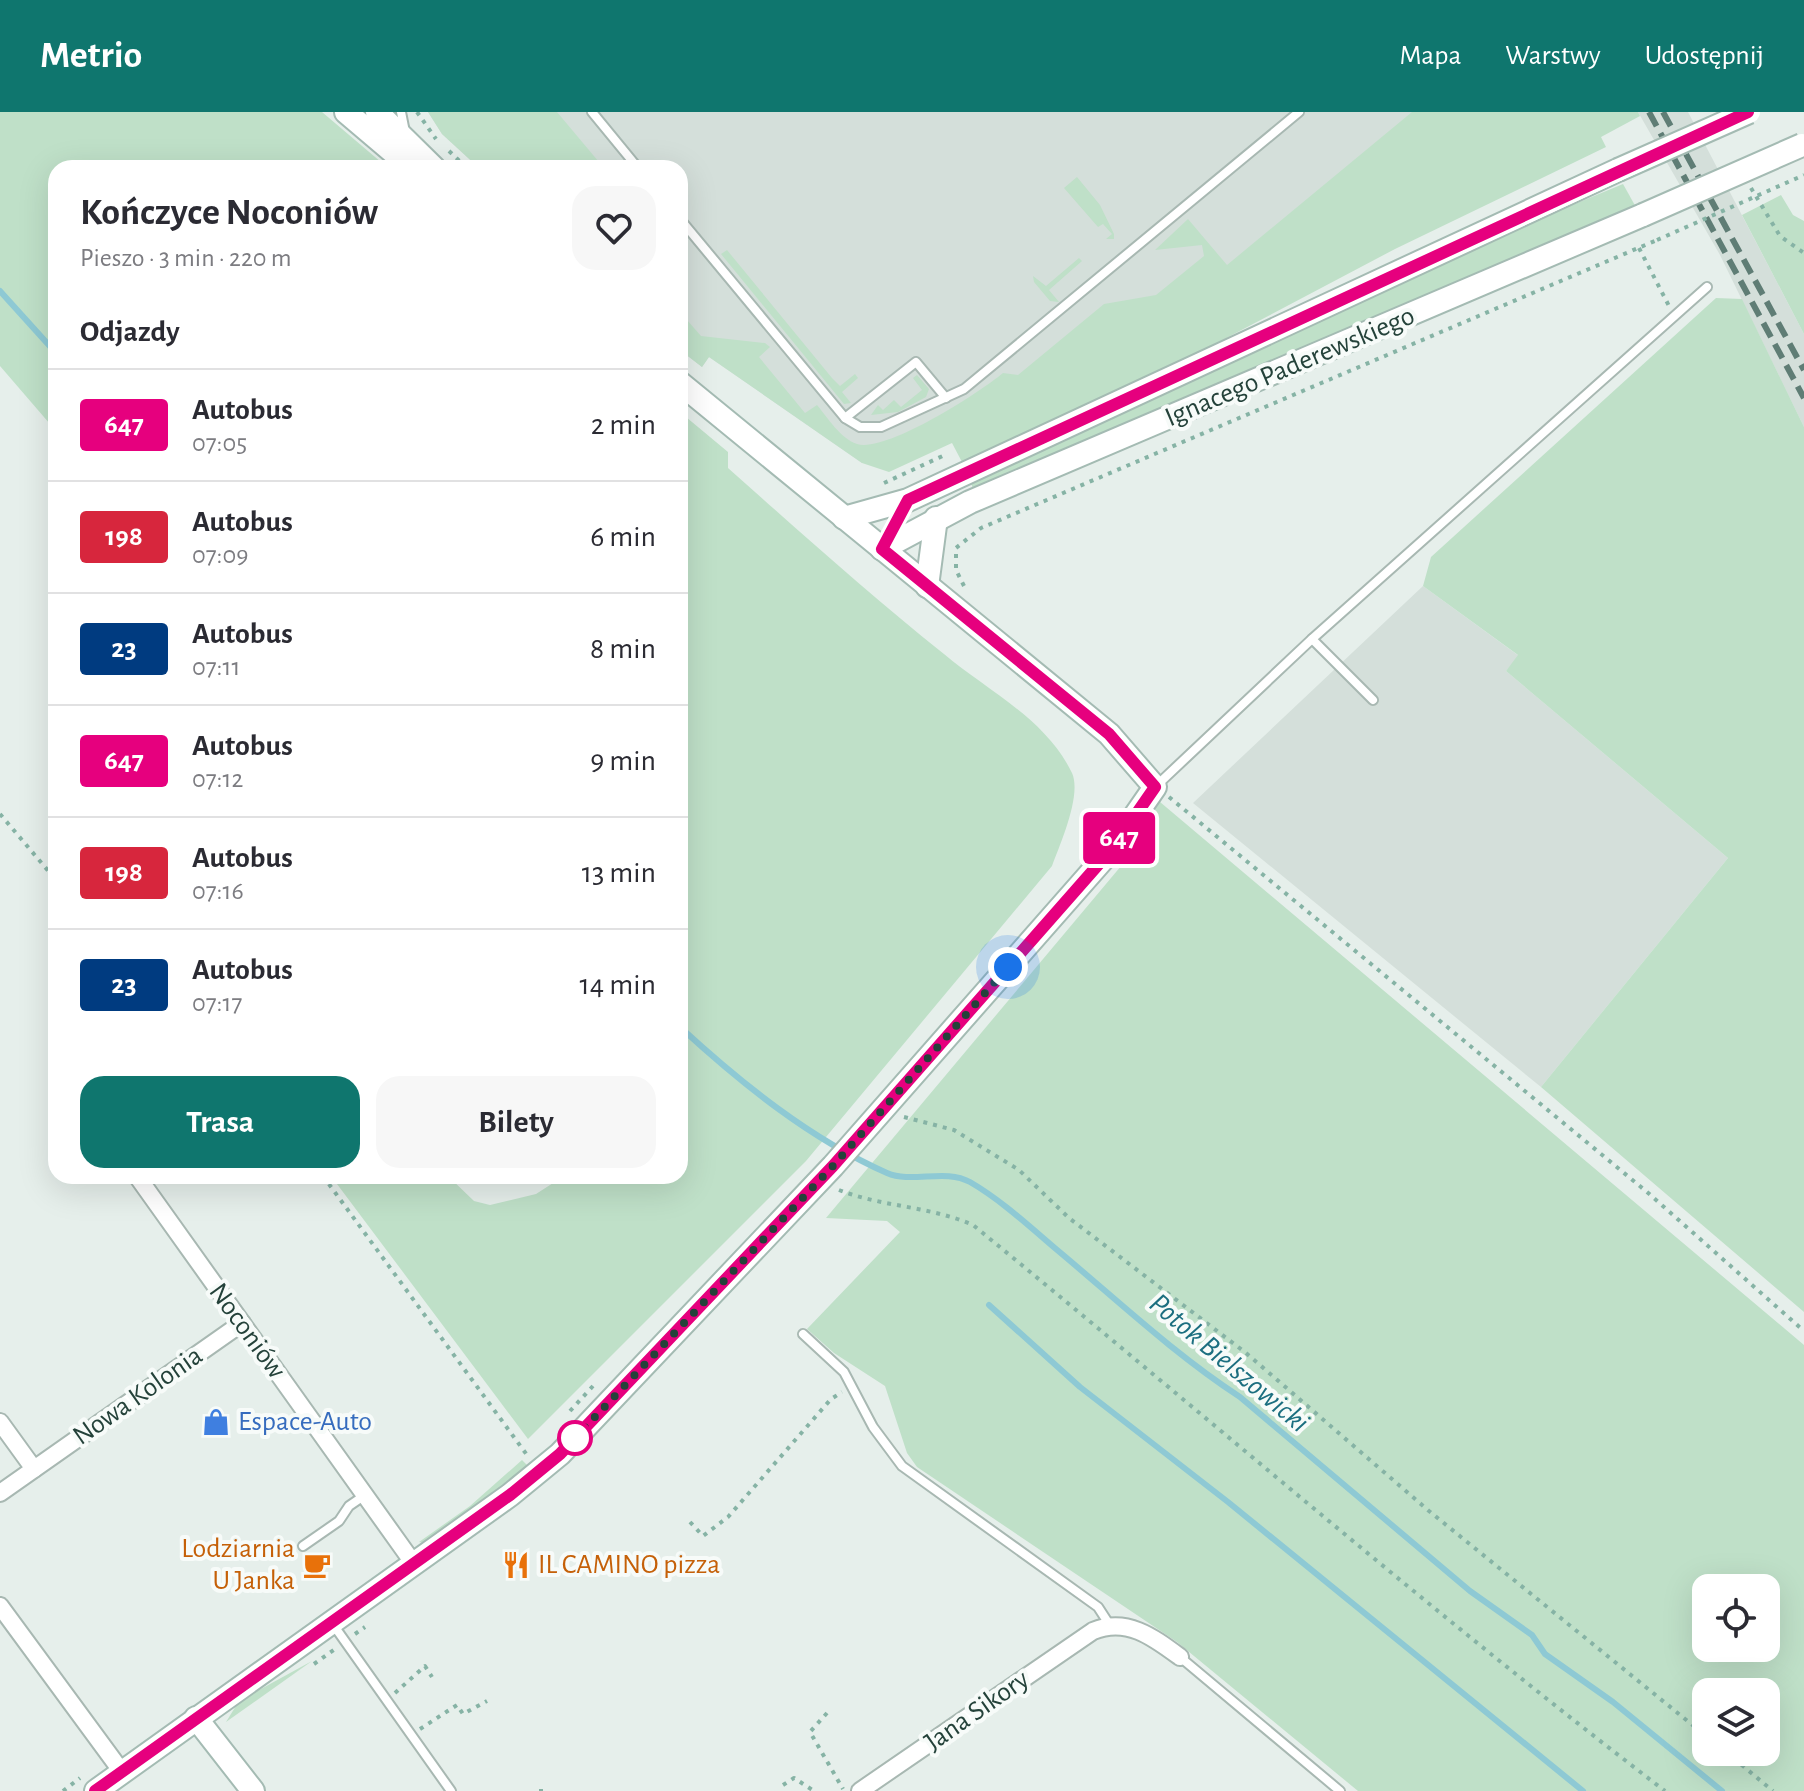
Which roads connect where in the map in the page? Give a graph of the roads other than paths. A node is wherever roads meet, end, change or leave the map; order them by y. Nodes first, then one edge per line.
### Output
1 (346, 112) edge
2 (401, 112) edge
3 (592, 112) edge
4 (1299, 112) edge
5 (1749, 112) edge
6 (375, 115) edge
7 (406, 137) junction
8 (1803, 145) edge
9 (406, 160) edge
10 (427, 160) edge
11 (631, 160) edge
12 (688, 229) edge
13 (1707, 287) dead end
14 (688, 390) edge
15 (946, 398) junction
16 (845, 418) junction
17 (908, 500) junction
18 (844, 518) junction
19 (936, 518) junction
20 (882, 549) junction
21 (927, 586) junction
22 (1312, 639) junction
23 (1373, 700) dead end
24 (1155, 787) junction
25 (143, 1184) edge
26 (242, 1323) junction
27 (803, 1334) dead end
28 (0, 1422) edge
29 (34, 1469) junction
30 (0, 1493) edge
31 (365, 1495) junction
32 (303, 1546) dead end
33 (414, 1564) junction
34 (0, 1606) edge
35 (332, 1623) junction
36 (1109, 1624) junction
37 (1180, 1657) joint
38 (196, 1718) junction
39 (122, 1772) junction
40 (96, 1791) edge
41 (253, 1791) edge
42 (451, 1791) edge
43 (860, 1791) edge
44 (1340, 1791) edge

1 - 6 main road
2 - 7 lane
3 - 11 lane
4 - 15 lane
5 - 17 main road, Ignacego Paderewskiego, bridge
6 - 7 main road
6 - 9 main road
7 - 10 main road
8 - 19 main road, Ignacego Paderewskiego, bridge
12 - 16 lane
13 - 22 lane
14 - 18 main road
15 - 16 lane
15 - 16 lane
17 - 18 main road, Ignacego Paderewskiego
17 - 20 main road
18 - 20 main road
19 - 20 main road, Ignacego Paderewskiego
19 - 21 main road
20 - 21 main road
21 - 24 main road
22 - 23 lane
22 - 24 lane
24 - 33 main road
25 - 26 street, Noconiów
26 - 29 street, Nowa Kolonia
26 - 31 street, Noconiów
27 - 36 lane
28 - 29 street
29 - 30 street, Nowa Kolonia
31 - 32 lane
31 - 33 street, Noconiów
33 - 35 main road
34 - 39 street
35 - 38 main road
35 - 42 lane
36 - 37 street
36 - 43 street, Jana Sikory
37 - 44 lane
38 - 39 main road
38 - 41 main road
39 - 40 main road

